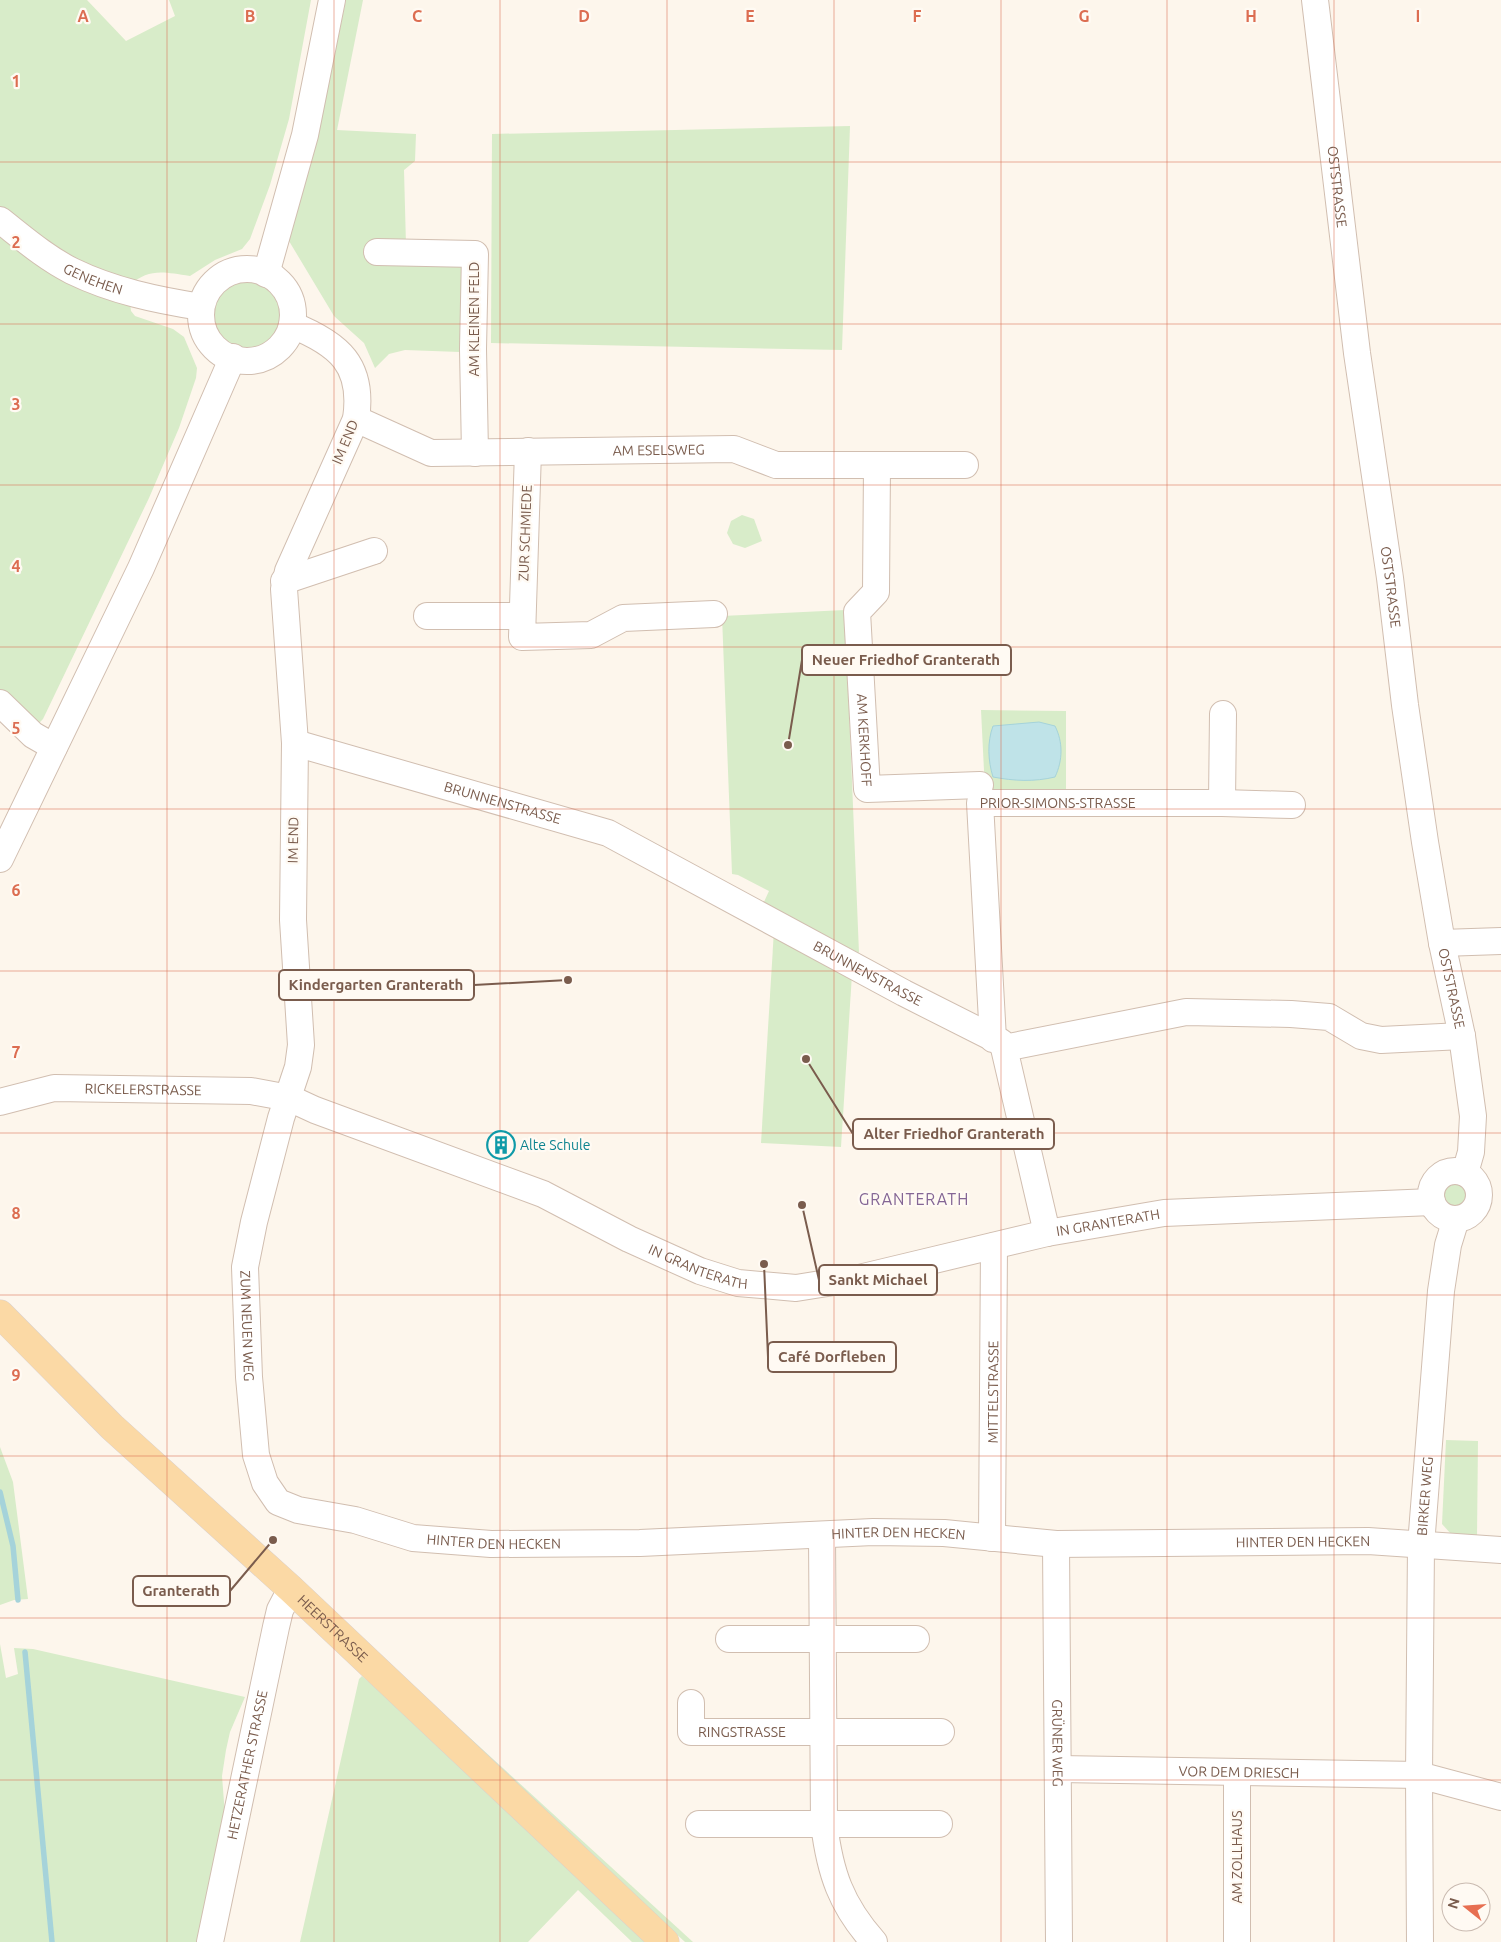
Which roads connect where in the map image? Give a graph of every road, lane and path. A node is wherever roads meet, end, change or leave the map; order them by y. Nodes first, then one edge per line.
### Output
1 (332, 0) edge
2 (1315, 0) edge
3 (0, 220) edge
4 (377, 252) dead end
5 (266, 274) junction
6 (201, 307) junction
7 (292, 326) junction
8 (233, 358) junction
9 (356, 419) junction
10 (528, 451) junction
11 (475, 453) junction
12 (965, 465) dead end
13 (877, 466) junction
14 (374, 551) dead end
15 (284, 581) junction
16 (714, 614) dead end
17 (427, 616) dead end
18 (522, 616) junction
19 (0, 703) edge
20 (1223, 714) dead end
21 (294, 743) junction
22 (54, 747) junction
23 (980, 785) dead end
24 (1222, 803) junction
25 (1292, 805) dead end
26 (0, 859) edge
27 (1501, 941) edge
28 (1442, 943) junction
29 (1462, 1036) junction
30 (999, 1043) junction
31 (289, 1098) junction
32 (0, 1102) edge
33 (1465, 1173) junction
34 (1490, 1198) edge
35 (1432, 1202) junction
36 (1456, 1219) junction
37 (1047, 1233) junction
38 (994, 1246) junction
39 (0, 1314) edge
40 (298, 1510) joint
41 (822, 1536) junction
42 (992, 1538) junction
43 (1056, 1544) junction
44 (1421, 1546) junction
45 (1501, 1550) edge
46 (292, 1589) junction
47 (823, 1638) junction
48 (916, 1639) dead end
49 (729, 1640) dead end
50 (691, 1703) dead end
51 (824, 1731) junction
52 (941, 1732) dead end
53 (1059, 1769) junction
54 (1237, 1773) junction
55 (1419, 1775) junction
56 (1501, 1797) edge
57 (699, 1824) dead end
58 (824, 1824) junction
59 (939, 1824) dead end
60 (210, 1942) edge
61 (665, 1942) edge
62 (874, 1942) edge
63 (1059, 1942) edge
64 (1237, 1942) edge
65 (1420, 1942) edge

1 - 5 street
2 - 28 street, OSTSTRASSE
3 - 6 street, GENEHEN
4 - 11 street, AM KLEINEN FELD
5 - 6 street
5 - 7 street
6 - 8 street
7 - 8 street
7 - 9 street, IM END
8 - 22 street
9 - 11 street, AM ESELSWEG
9 - 15 street, IM END
10 - 11 street, AM ESELSWEG
10 - 13 street, AM ESELSWEG
10 - 18 street, ZUR SCHMIEDE
12 - 13 street, AM ESELSWEG
13 - 23 street, AM KERKHOFF
14 - 15 street
15 - 21 street, IM END
16 - 18 street, ZUR SCHMIEDE
17 - 18 street
19 - 22 street
20 - 24 street
21 - 30 street, BRUNNENSTRASSE
21 - 31 street, IM END
22 - 26 street
24 - 25 street, PRIOR-SIMONS-STRASSE
24 - 30 street, PRIOR-SIMONS-STRASSE
27 - 28 street
28 - 29 street, OSTSTRASSE
29 - 30 street
29 - 33 street, OSTSTRASSE
30 - 37 street, PRIOR-SIMONS-STRASSE
31 - 32 street, RICKELERSTRASSE
31 - 38 street, IN GRANTERATH
31 - 40 street, ZUM NEUEN WEG
33 - 34 street
33 - 35 street
34 - 36 street
35 - 36 street
35 - 37 street, IN GRANTERATH
36 - 44 street, BIRKER WEG
37 - 38 street, IN GRANTERATH
38 - 42 street, MITTELSTRASSE
39 - 46 main road, HEERSTRASSE
40 - 41 street, HINTER DEN HECKEN
41 - 42 street, HINTER DEN HECKEN
41 - 47 street
42 - 43 street, HINTER DEN HECKEN
43 - 44 street, HINTER DEN HECKEN
43 - 53 street, GRÜNER WEG
44 - 45 street, HINTER DEN HECKEN
44 - 55 street, BIRKER WEG
46 - 60 street, HETZERATHER STRASSE
46 - 61 main road, HEERSTRASSE
47 - 48 street
47 - 49 street
47 - 51 street
50 - 51 street, RINGSTRASSE
51 - 52 street, RINGSTRASSE
51 - 58 street
53 - 54 street, VOR DEM DRIESCH
53 - 63 street, GRÜNER WEG
54 - 55 street, VOR DEM DRIESCH
54 - 64 street, AM ZOLLHAUS
55 - 56 street
55 - 65 street, BIRKER WEG
57 - 58 street
58 - 59 street
58 - 62 street

